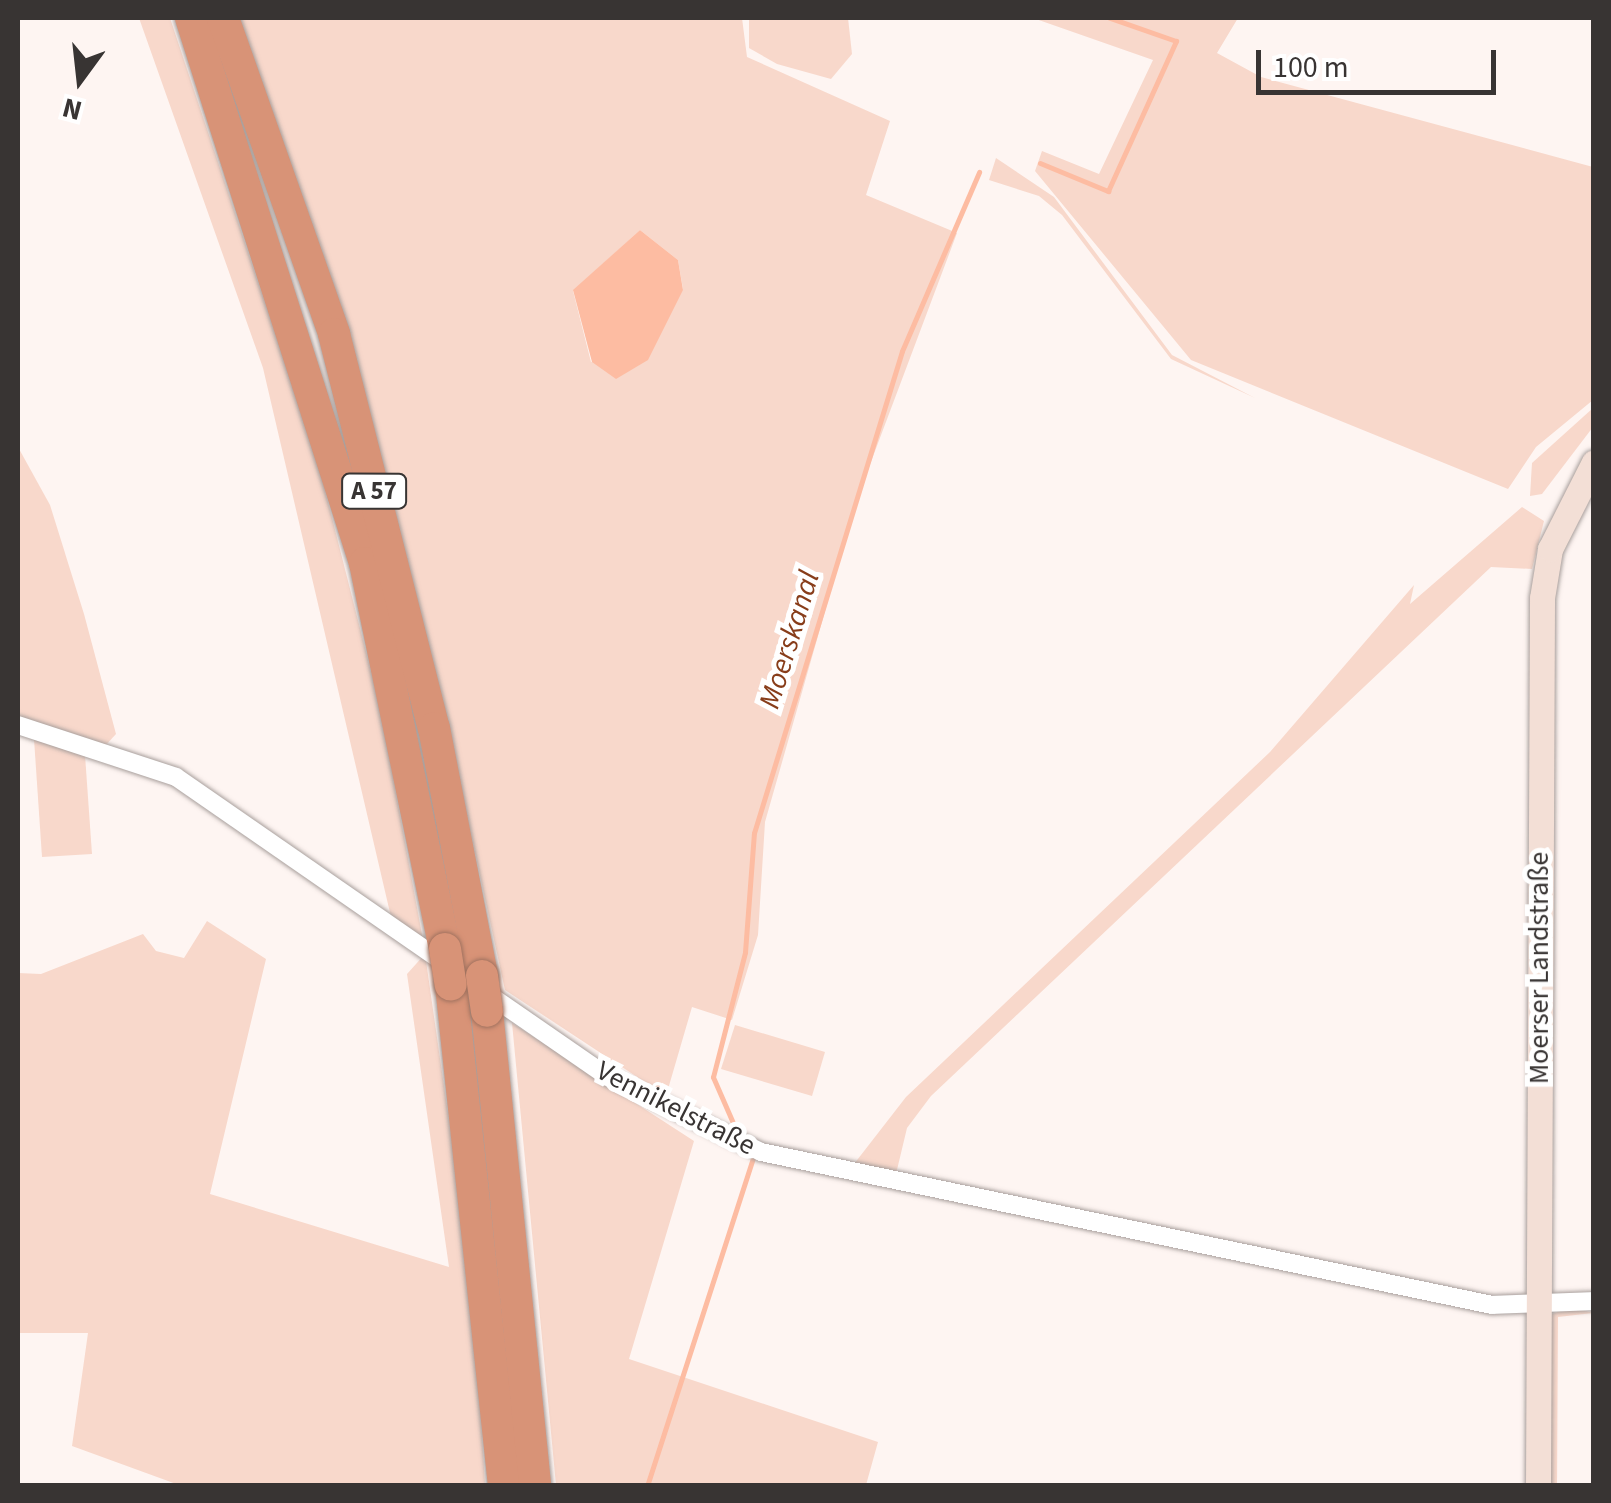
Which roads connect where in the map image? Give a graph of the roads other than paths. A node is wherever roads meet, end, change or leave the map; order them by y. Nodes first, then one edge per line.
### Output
1 (191, 18) edge
2 (223, 18) edge
3 (1594, 462) edge
4 (18, 725) edge
5 (466, 980) junction
6 (1594, 1301) edge
7 (1537, 1307) junction
8 (504, 1486) edge
9 (535, 1486) edge
10 (1538, 1486) edge

1 - 5 highway, A 57, bridge
2 - 5 highway, A 57
3 - 7 main road, Moerser Landstraße
4 - 7 street, Vennikelstraße
5 - 8 highway, A 57
5 - 9 highway, A 57, bridge
6 - 7 street, Vennikelstraße
7 - 10 main road, Moerser Landstraße

